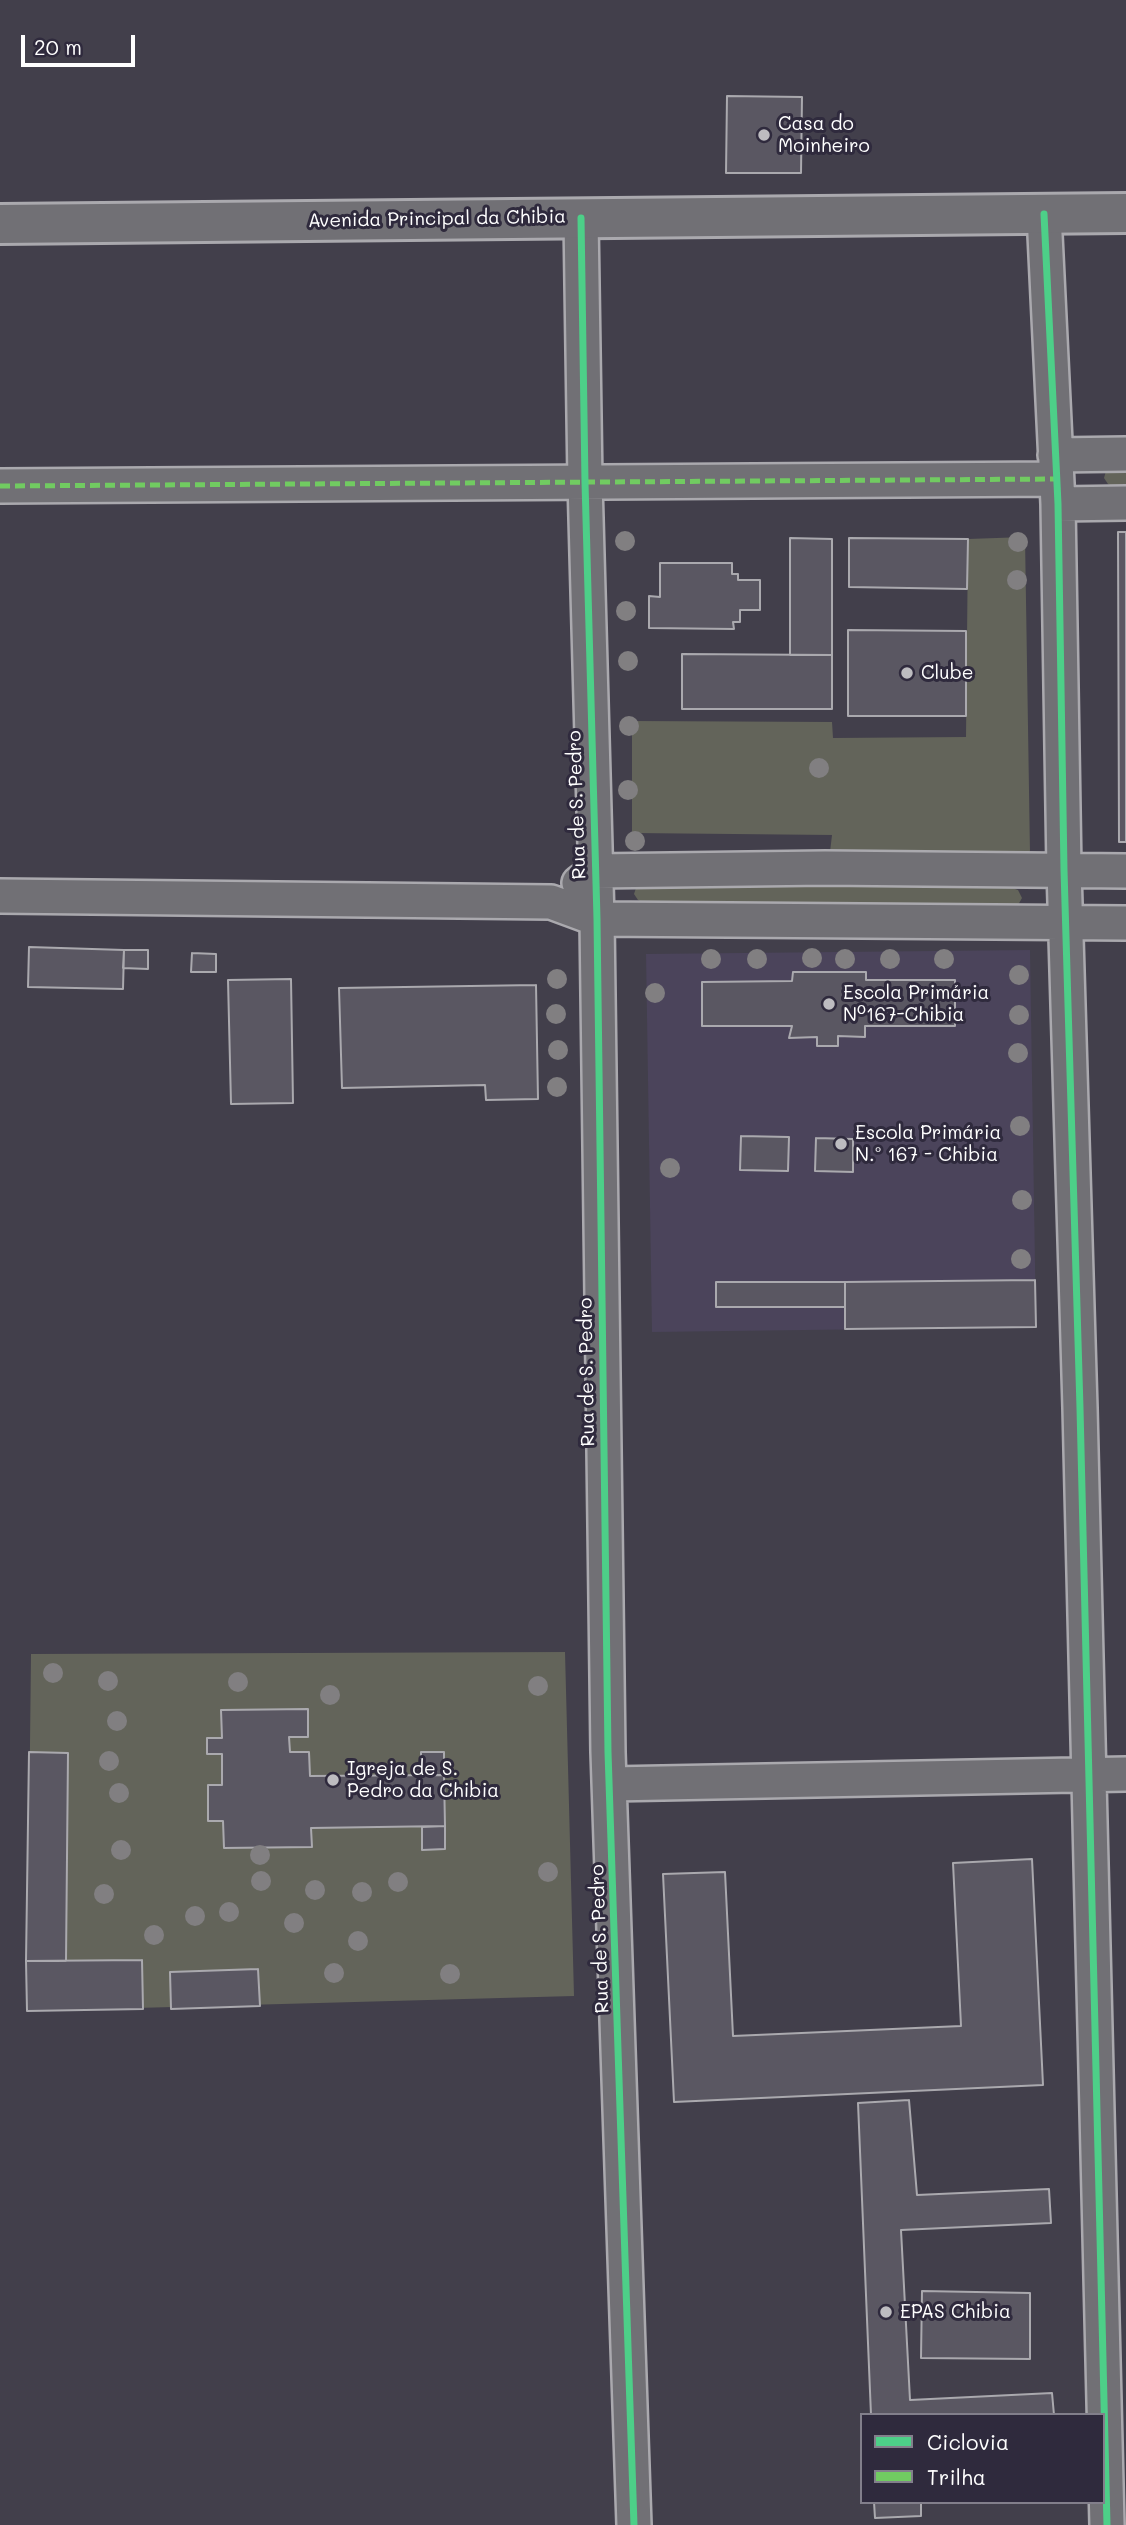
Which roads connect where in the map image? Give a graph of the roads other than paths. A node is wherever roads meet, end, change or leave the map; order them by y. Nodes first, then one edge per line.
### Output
1 (1126, 213) edge
2 (1044, 214) junction
3 (581, 218) junction
4 (0, 224) edge
5 (1126, 454) edge
6 (1056, 479) junction
7 (584, 482) junction
8 (0, 486) edge
9 (1126, 503) edge
10 (1064, 870) junction
11 (595, 871) junction
12 (1126, 871) edge
13 (0, 896) edge
14 (551, 902) junction
15 (597, 919) junction
16 (1065, 923) junction
17 (1126, 923) edge
18 (1089, 1774) junction
19 (1126, 1774) edge
20 (611, 1784) junction
21 (1113, 2523) edge
22 (634, 2525) edge

1 - 2 main road, Avenida Principal da Chibia
2 - 3 main road, Avenida Principal da Chibia
2 - 6 street
3 - 4 main road, Avenida Principal da Chibia
3 - 7 street, Rua de S. Pedro
5 - 6 street
6 - 7 street
6 - 9 street
6 - 10 street
7 - 8 street
7 - 11 street, Rua de S. Pedro
10 - 11 street
10 - 12 street
10 - 16 street
11 - 14 street
11 - 15 street, Rua de S. Pedro
13 - 14 street
14 - 15 street
15 - 16 street
15 - 20 street, Rua de S. Pedro
16 - 17 street
16 - 18 street
18 - 19 street
18 - 20 street
18 - 21 street
20 - 22 street, Rua de S. Pedro

